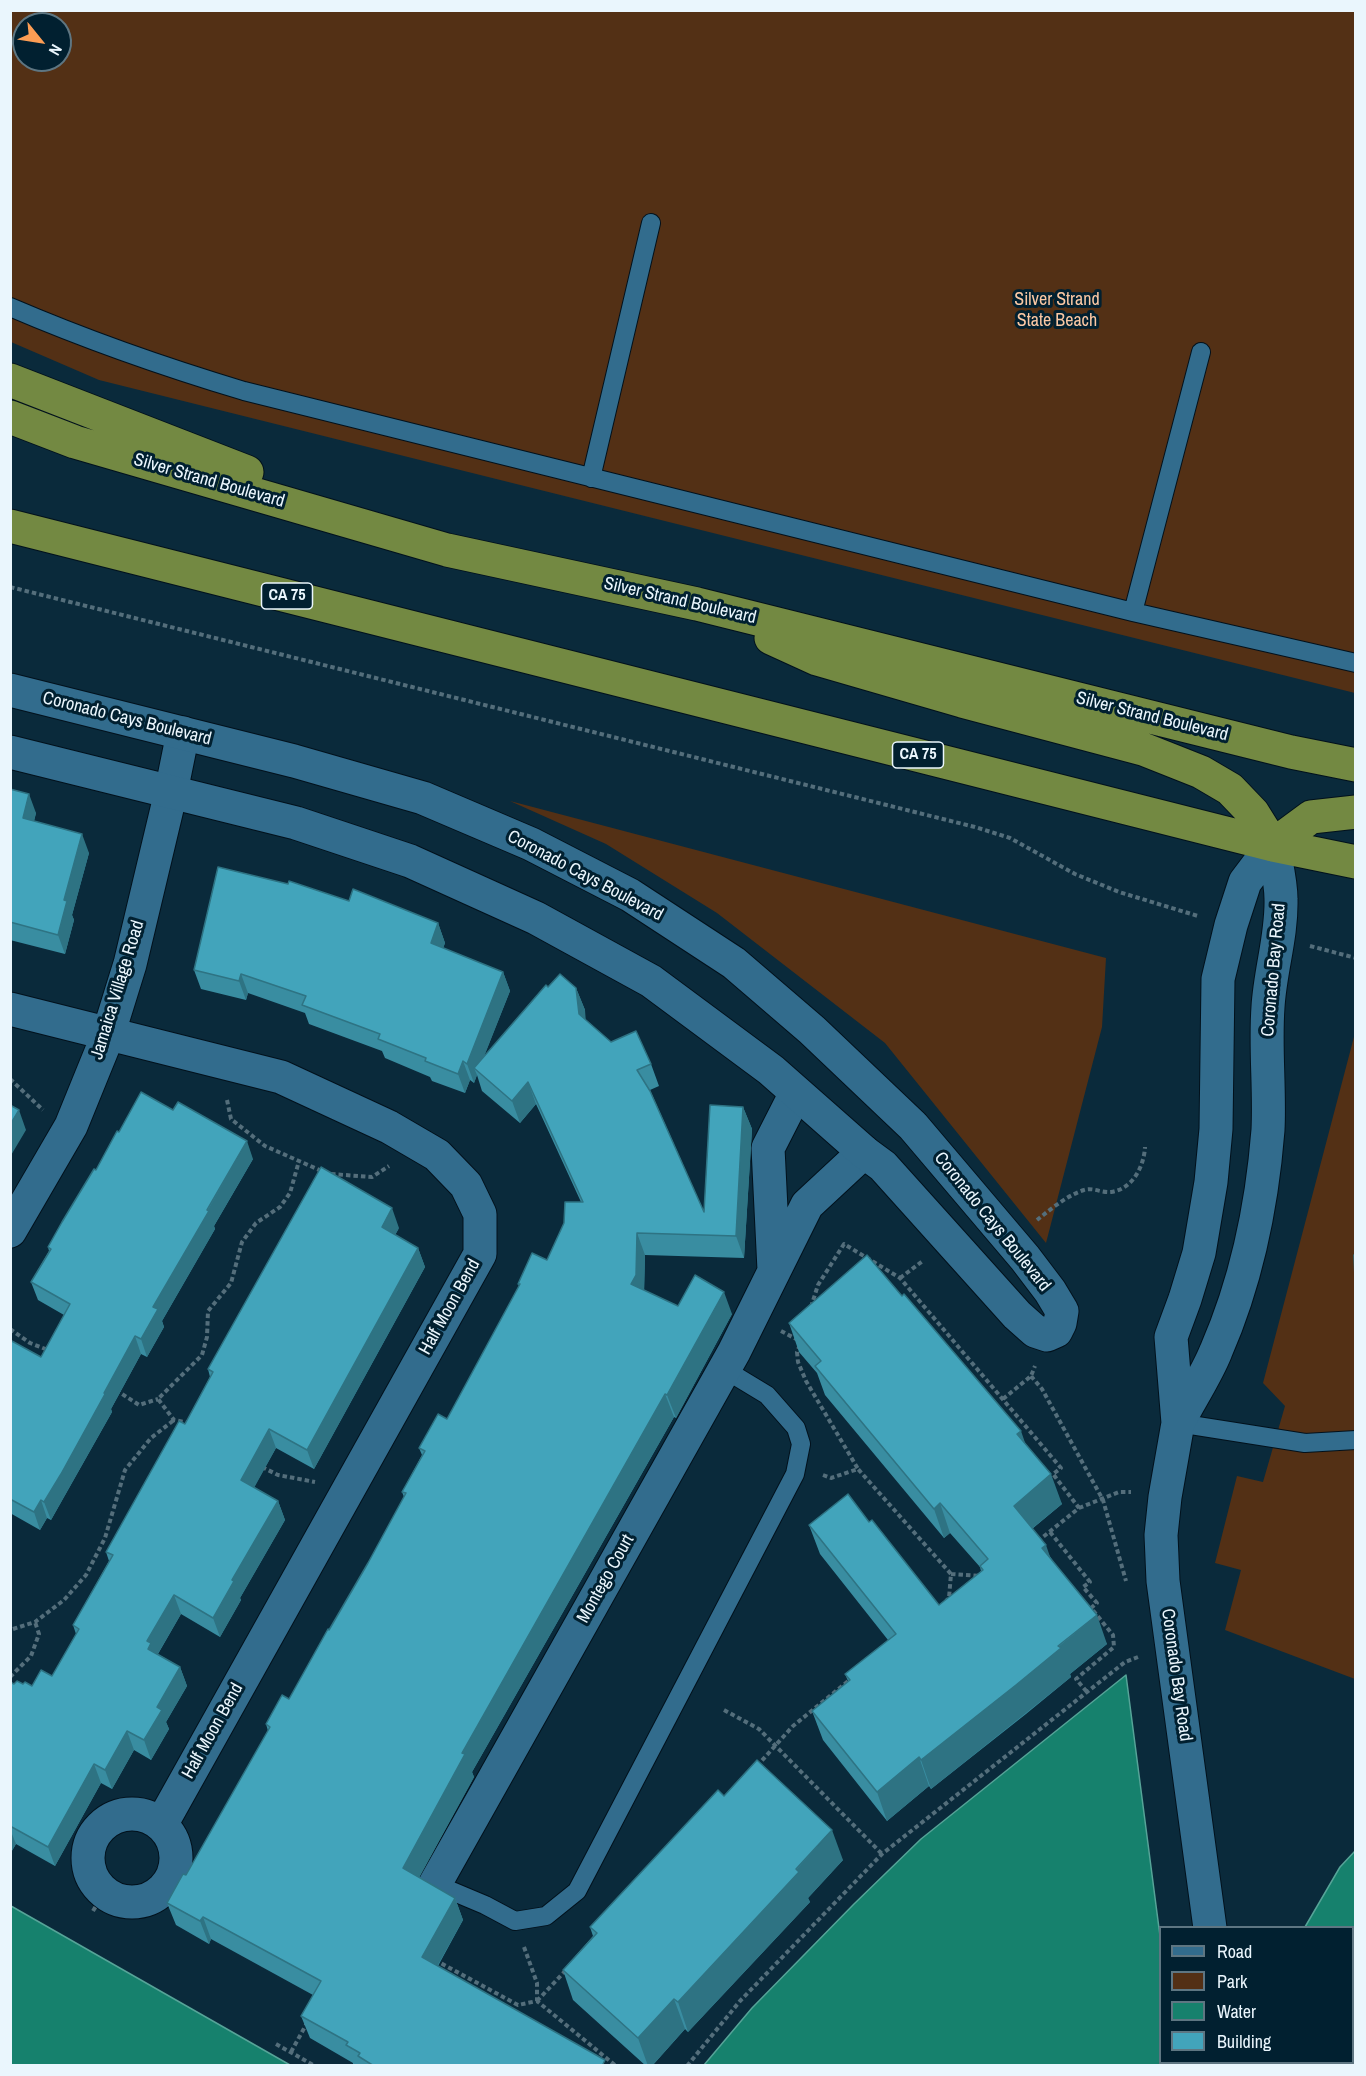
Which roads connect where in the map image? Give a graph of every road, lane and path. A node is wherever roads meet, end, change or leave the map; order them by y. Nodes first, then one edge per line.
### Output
1 (651, 223) dead end
2 (10, 307) edge
3 (1201, 352) dead end
4 (10, 380) edge
5 (10, 417) edge
6 (591, 477) junction
7 (10, 526) edge
8 (447, 550) junction
9 (10, 588) edge
10 (698, 604) junction
11 (1133, 612) junction
12 (1356, 663) edge
13 (10, 690) edge
14 (183, 733) junction
15 (10, 752) edge
16 (1356, 765) edge
17 (171, 792) junction
18 (1356, 812) edge
19 (1273, 845) junction
20 (1356, 862) edge
21 (1231, 925) junction
22 (1279, 938) junction
23 (1356, 958) edge
24 (10, 1009) edge
25 (108, 1035) junction
26 (10, 1079) edge
27 (225, 1091) dead end
28 (796, 1093) junction
29 (48, 1114) dead end
30 (1145, 1146) dead end
31 (864, 1152) junction
32 (299, 1161) junction
33 (389, 1166) dead end
34 (1029, 1227) dead end
35 (10, 1231) edge
36 (923, 1261) dead end
37 (774, 1272) junction
38 (900, 1278) junction
39 (811, 1308) edge
40 (776, 1328) dead end
41 (10, 1329) edge
42 (804, 1331) edge
43 (801, 1342) junction
44 (52, 1351) edge
45 (724, 1370) junction
46 (110, 1386) edge
47 (158, 1399) junction
48 (1003, 1400) junction
49 (174, 1420) junction
50 (1178, 1423) junction
51 (199, 1425) edge
52 (1356, 1440) edge
53 (253, 1462) edge
54 (797, 1465) junction
55 (858, 1469) junction
56 (320, 1483) dead end
57 (1140, 1492) dead end
58 (1103, 1500) junction
59 (1079, 1508) junction
60 (1050, 1532) junction
61 (1034, 1545) edge
62 (951, 1575) junction
63 (983, 1576) edge
64 (1128, 1589) dead end
65 (939, 1606) edge
66 (35, 1622) junction
67 (14, 1629) dead end
68 (1125, 1662) dead end
69 (857, 1673) edge
70 (10, 1677) edge
71 (1087, 1692) junction
72 (724, 1710) dead end
73 (776, 1746) junction
74 (752, 1772) edge
75 (162, 1823) junction
76 (882, 1854) junction
77 (435, 1884) joint
78 (515, 1921) junction
79 (1210, 1926) edge
80 (426, 1955) edge
81 (569, 1967) edge
82 (537, 2001) junction
83 (308, 2022) edge
84 (276, 2044) dead end
85 (291, 2052) junction
86 (315, 2066) edge
87 (616, 2066) edge
88 (687, 2066) edge

1 - 6 lane
2 - 6 lane
3 - 11 lane
4 - 8 highway
5 - 8 highway, Silver Strand Boulevard
6 - 11 lane
7 - 19 highway, CA 75
8 - 10 highway, Silver Strand Boulevard
9 - 21 path
10 - 16 highway, Silver Strand Boulevard
10 - 19 highway
11 - 12 lane
13 - 14 street, Coronado Cays Boulevard
14 - 17 street, Jamaica Village Road
14 - 31 street, Coronado Cays Boulevard
15 - 17 street, Coronado Cays Boulevard
17 - 25 street, Jamaica Village Road
17 - 28 street, Coronado Cays Boulevard
18 - 19 highway
19 - 20 highway, CA 75
19 - 21 street, Coronado Bay Road
19 - 22 street, Coronado Bay Road
21 - 50 street, Coronado Bay Road
22 - 23 path
22 - 50 street, Coronado Bay Road
24 - 25 street, Half Moon Bend
25 - 35 street, Jamaica Village Road
25 - 75 street, Half Moon Bend
26 - 29 path
27 - 32 path
28 - 31 street, Coronado Cays Boulevard
28 - 37 street, Montego Court
30 - 34 path
31 - 37 street, Montego Court
32 - 33 path
32 - 47 path
36 - 38 path
37 - 45 street, Montego Court
38 - 39 path
38 - 48 path
40 - 43 path
41 - 44 path
42 - 43 path
43 - 55 path
45 - 54 lane
45 - 77 street, Montego Court
46 - 47 path
47 - 49 path
48 - 58 path
48 - 59 path
49 - 51 path
49 - 66 path
50 - 52 lane
50 - 79 street, Coronado Bay Road
53 - 56 path
54 - 55 path
54 - 78 lane
55 - 62 path
57 - 58 path
58 - 59 path
58 - 64 path
59 - 60 path
60 - 61 path
60 - 71 path
62 - 63 path
62 - 65 path
66 - 67 path
66 - 70 path
68 - 71 path
69 - 73 path
71 - 76 path
72 - 73 path
73 - 74 path
73 - 76 path
75 - 75 street
76 - 88 path
77 - 78 lane
78 - 82 path
80 - 82 path
81 - 82 path
82 - 87 path
83 - 85 path
84 - 85 path
85 - 86 path

